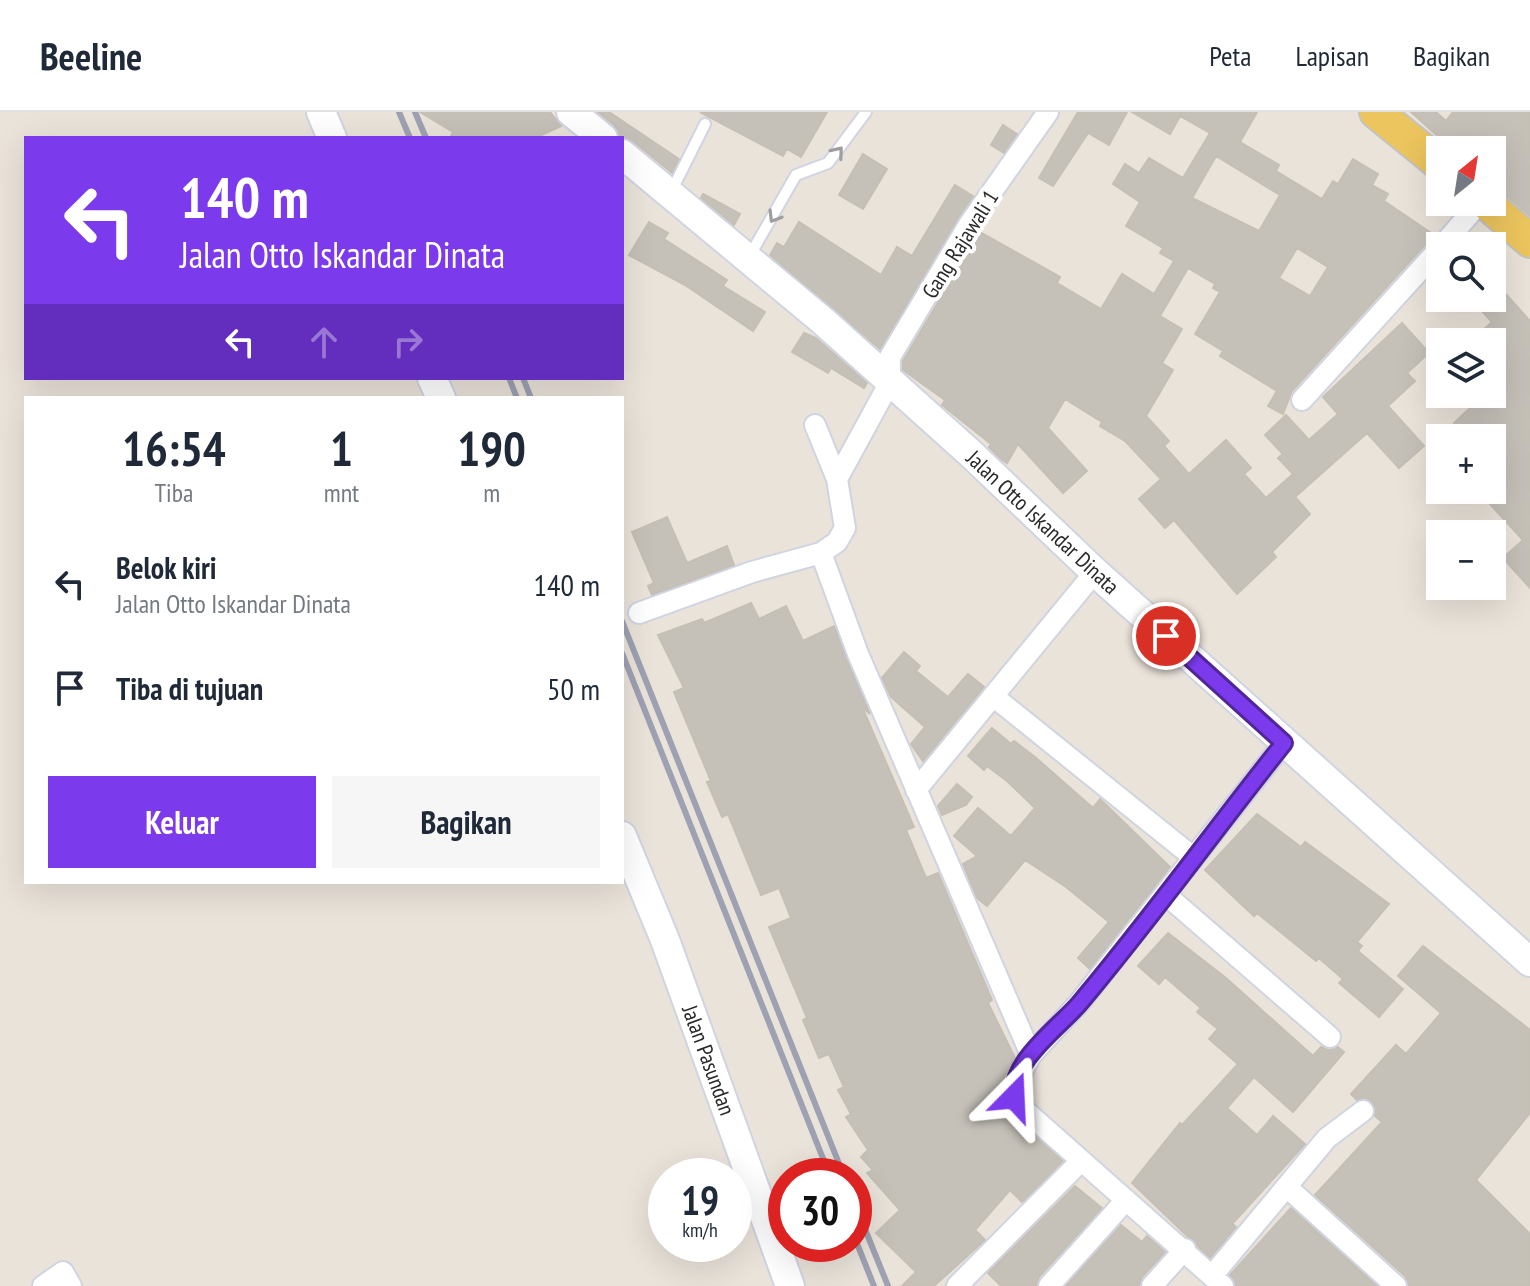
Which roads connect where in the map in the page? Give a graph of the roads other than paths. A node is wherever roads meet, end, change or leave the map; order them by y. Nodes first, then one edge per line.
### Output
1 (321, 112) edge
2 (571, 112) edge
3 (866, 112) edge
4 (1048, 112) edge
5 (1376, 112) edge
6 (705, 124) dead end
7 (331, 136) edge
8 (601, 136) edge
9 (1426, 153) edge
10 (624, 156) edge
11 (670, 194) junction
12 (1469, 216) edge
13 (1499, 216) edge
14 (1455, 232) edge
15 (1530, 241) edge
16 (749, 257) junction
17 (1426, 264) edge
18 (890, 382) junction
19 (1302, 400) dead end
20 (815, 425) dead end
21 (837, 479) junction
22 (821, 553) junction
23 (1095, 572) junction
24 (639, 613) dead end
25 (993, 696) junction
26 (1284, 743) junction
27 (916, 790) junction
28 (624, 841) edge
29 (1193, 857) junction
30 (1165, 894) junction
31 (1530, 962) edge
32 (1330, 1037) dead end
33 (1031, 1055) junction
34 (1363, 1111) dead end
35 (1081, 1161) junction
36 (1288, 1188) junction
37 (1126, 1200) junction
38 (1185, 1249) junction
39 (1218, 1281) edge
40 (43, 1286) edge
41 (71, 1286) edge
42 (790, 1286) edge
43 (957, 1286) edge
44 (1049, 1286) edge
45 (1152, 1286) edge
46 (1396, 1286) edge

1 - 7 street
2 - 8 street
3 - 16 lane
4 - 18 street, Gang Rajawali 1
5 - 9 main road
6 - 11 lane
10 - 11 street, Jalan Otto Iskandar Dinata
11 - 16 street, Jalan Otto Iskandar Dinata
12 - 14 street
13 - 15 main road
16 - 18 street, Jalan Otto Iskandar Dinata
17 - 19 street
18 - 21 street, Gang Rajawali 1
18 - 23 street, Jalan Otto Iskandar Dinata
20 - 21 street
21 - 22 street
22 - 24 street
22 - 27 street
23 - 25 street
23 - 26 street, Jalan Otto Iskandar Dinata
25 - 27 street
25 - 29 street
26 - 29 street
26 - 31 street, Jalan Otto Iskandar Dinata
27 - 33 street
28 - 42 street, Jalan Pasundan
29 - 30 street
30 - 32 street
30 - 33 street
33 - 35 street
34 - 36 street
35 - 37 street
35 - 43 street
36 - 39 street
36 - 46 street
37 - 38 street
37 - 44 street
38 - 39 street
38 - 45 street
40 - 41 street

